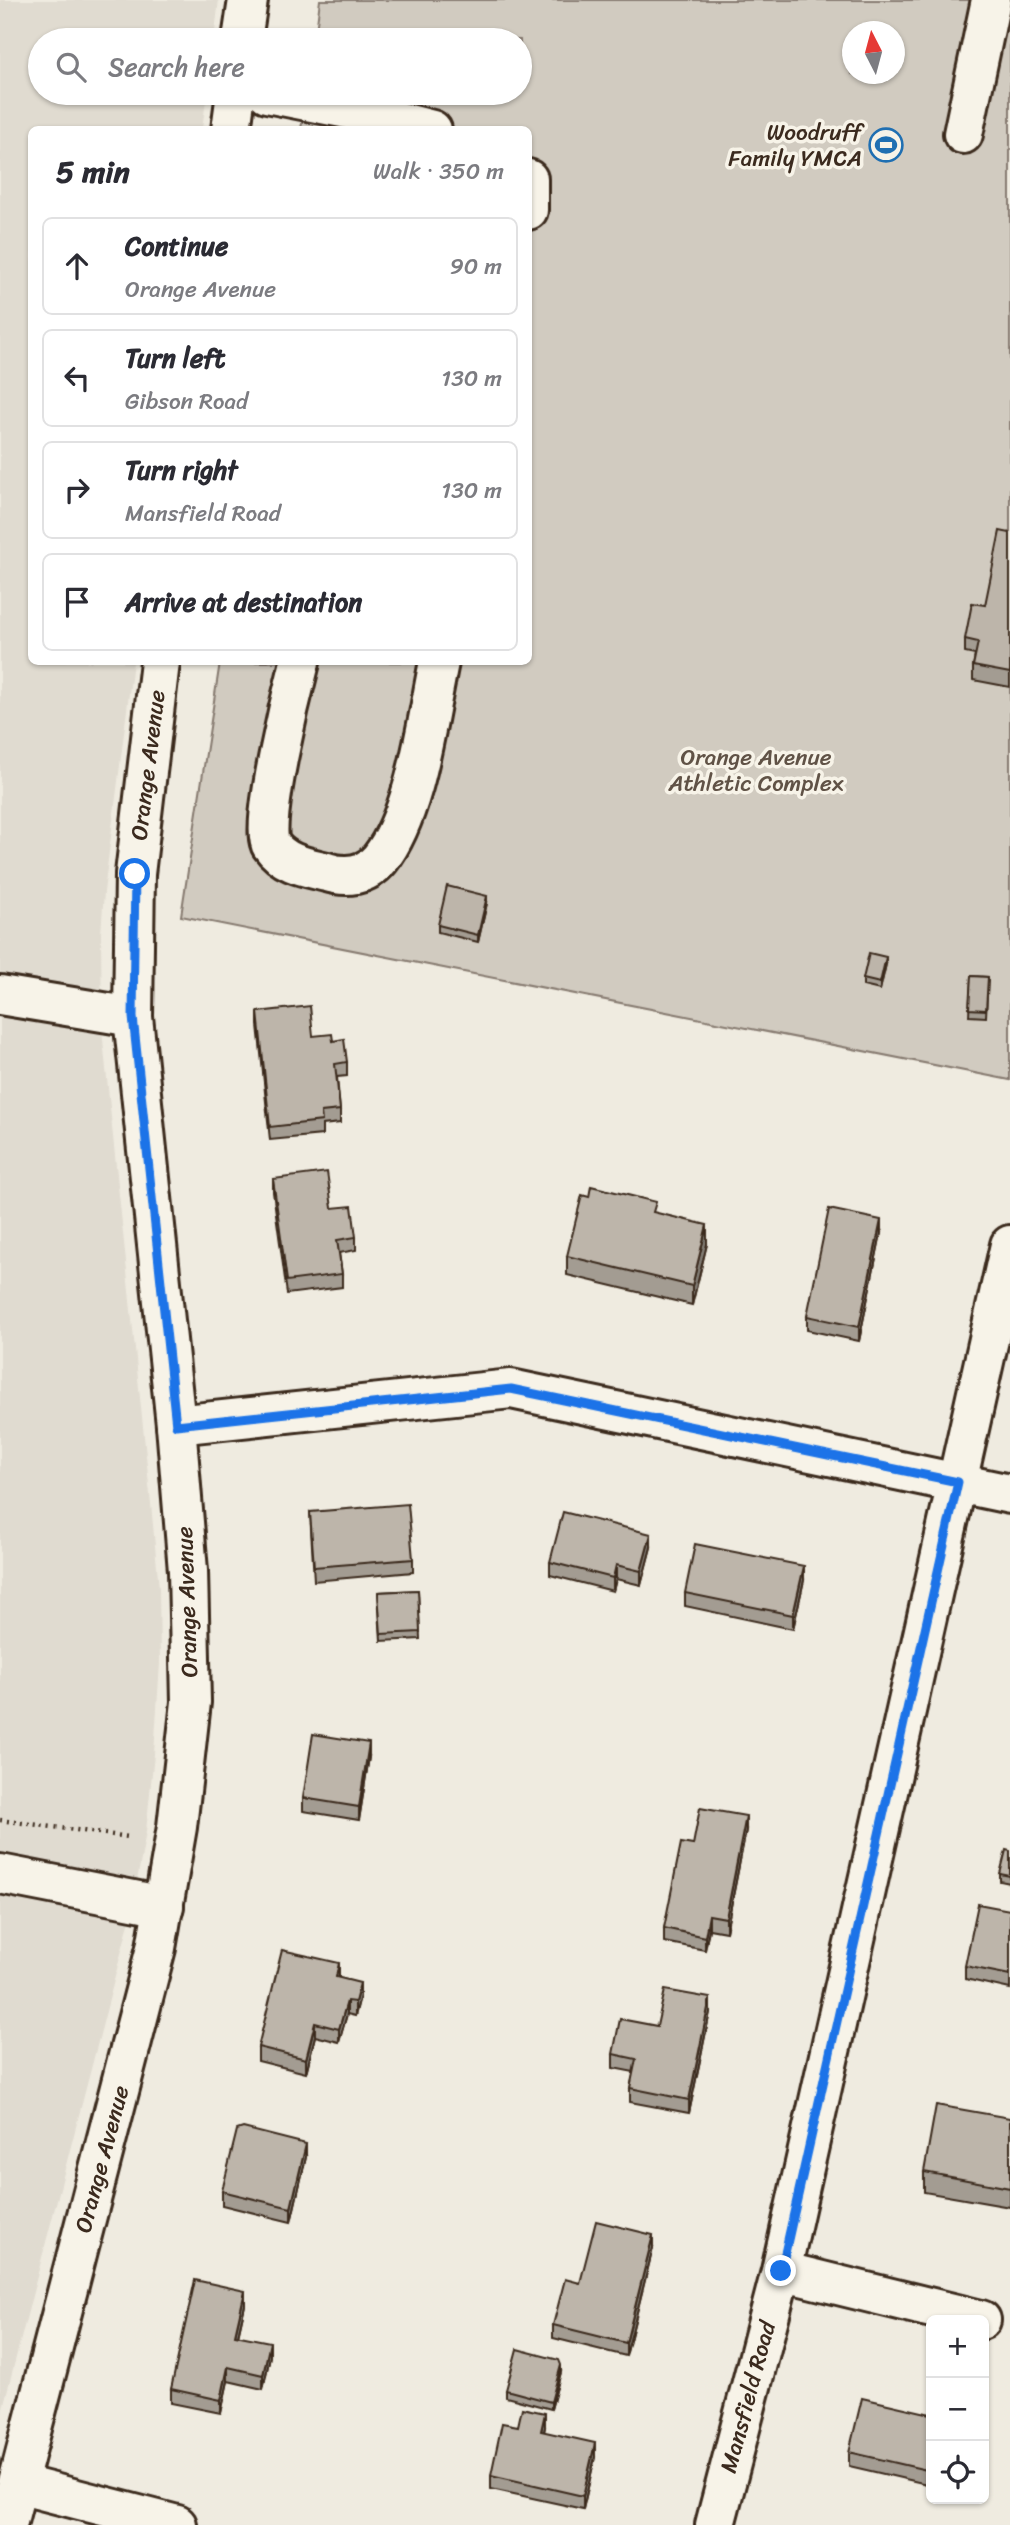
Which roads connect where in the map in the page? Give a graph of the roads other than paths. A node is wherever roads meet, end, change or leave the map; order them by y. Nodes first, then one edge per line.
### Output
1 (248, 0) edge
2 (991, 0) edge
3 (244, 28) edge
4 (234, 105) edge
5 (328, 105) edge
6 (232, 126) edge
7 (414, 126) edge
8 (963, 134) dead end
9 (160, 665) edge
10 (298, 665) edge
11 (438, 665) edge
12 (0, 995) edge
13 (133, 1017) junction
14 (1010, 1245) edge
15 (176, 1425) junction
16 (958, 1482) junction
17 (1010, 1494) edge
18 (0, 1874) edge
19 (164, 1906) junction
20 (781, 2271) junction
21 (958, 2315) edge
22 (989, 2323) edge
23 (1010, 2328) edge
24 (18, 2484) junction
25 (7, 2525) edge
26 (177, 2525) edge
27 (715, 2525) edge

1 - 3 street
2 - 8 street
4 - 6 street
5 - 7 street
9 - 13 street, Orange Avenue
10 - 11 street
12 - 13 street
13 - 15 street, Orange Avenue
14 - 16 street, Mansfield Road
15 - 16 street
15 - 19 street, Orange Avenue
16 - 17 street
16 - 20 street, Mansfield Road
18 - 19 street
19 - 24 street, Orange Avenue
20 - 21 street
20 - 27 street, Mansfield Road
22 - 23 street
24 - 25 street, Orange Avenue
24 - 26 street

